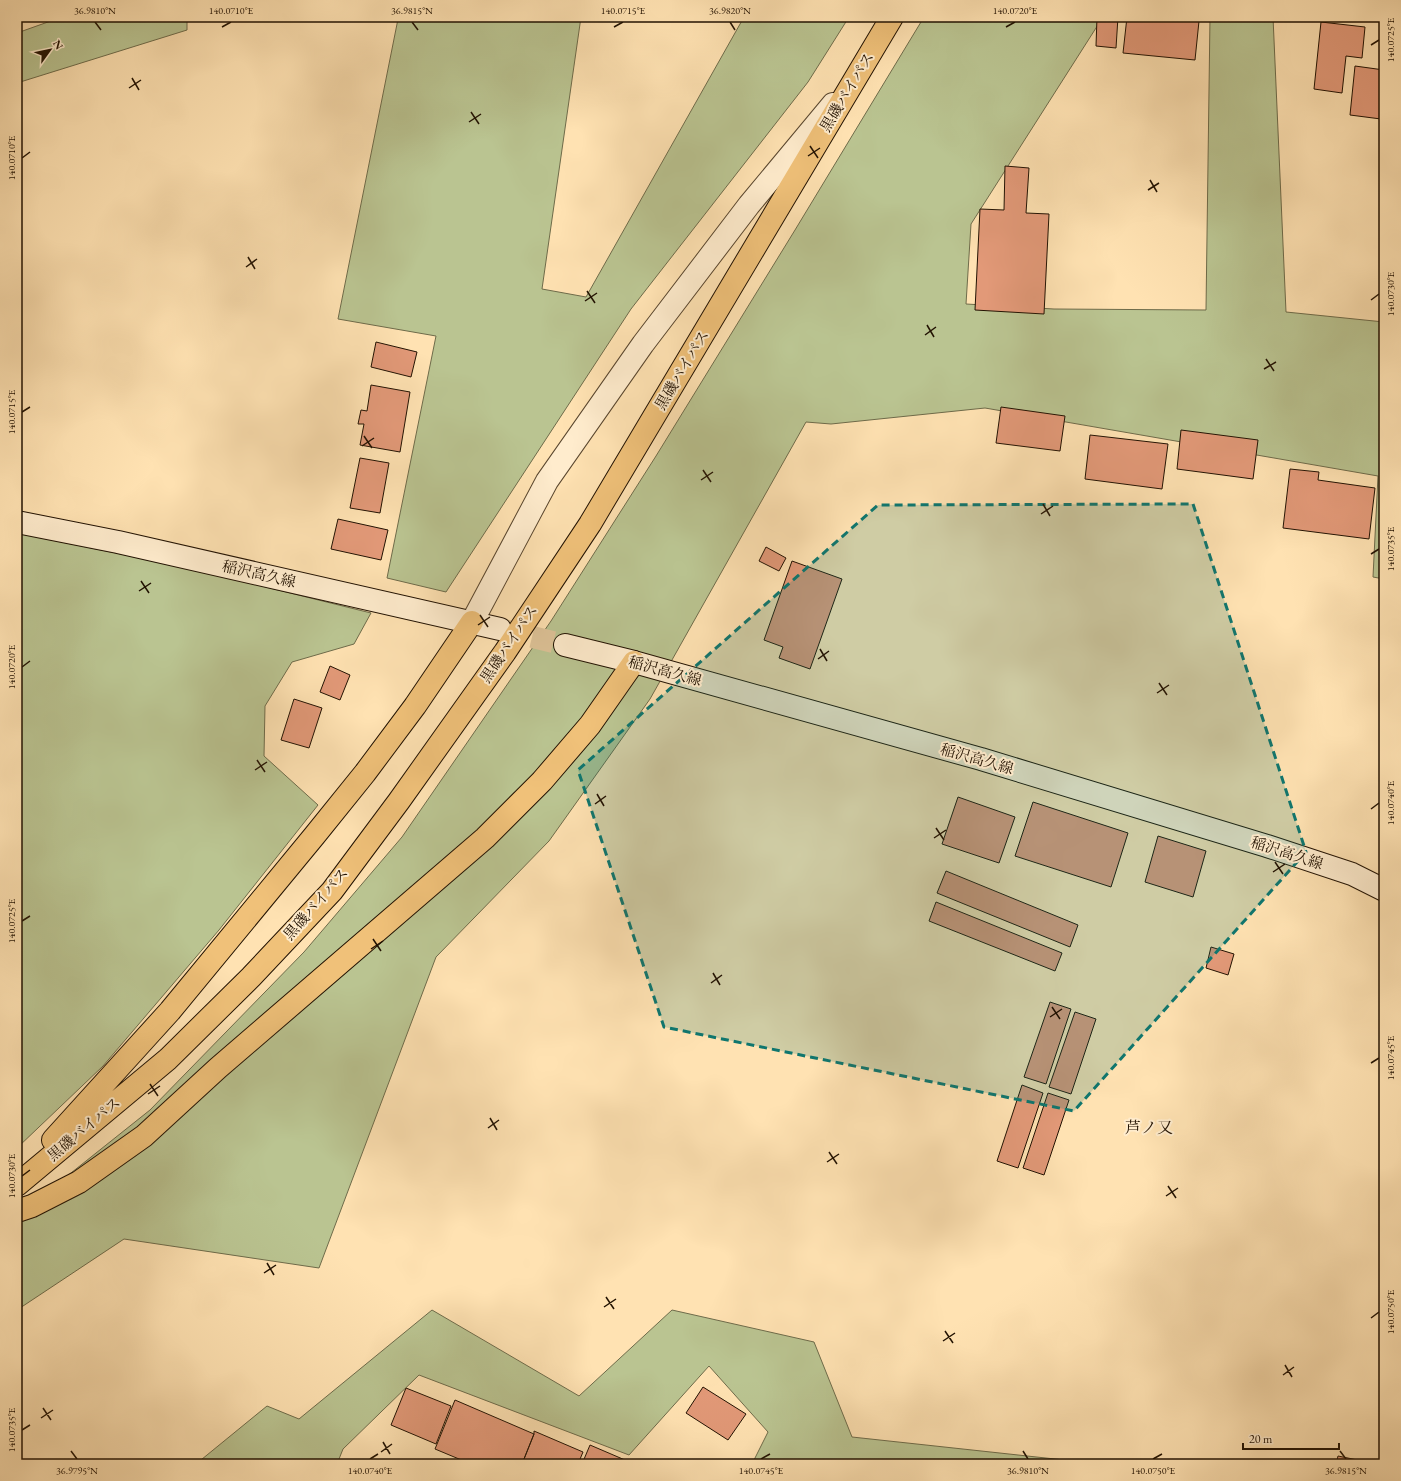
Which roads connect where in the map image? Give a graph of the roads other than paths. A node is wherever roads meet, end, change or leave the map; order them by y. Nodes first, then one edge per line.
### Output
1 (892, 17) edge
2 (857, 74) junction
3 (17, 522) edge
4 (472, 622) junction
5 (500, 629) tunnel mouth
6 (565, 645) tunnel mouth
7 (634, 662) junction
8 (1384, 890) edge
9 (17, 1180) edge
10 (17, 1185) edge
11 (17, 1211) edge

1 - 2 highway, 黒磯バイパス
2 - 4 main road
2 - 10 highway, 黒磯バイパス
3 - 4 main road, 稲沢高久線
4 - 5 main road, 稲沢高久線
4 - 9 highway
6 - 7 main road, 稲沢高久線
7 - 8 main road, 稲沢高久線
7 - 11 highway

